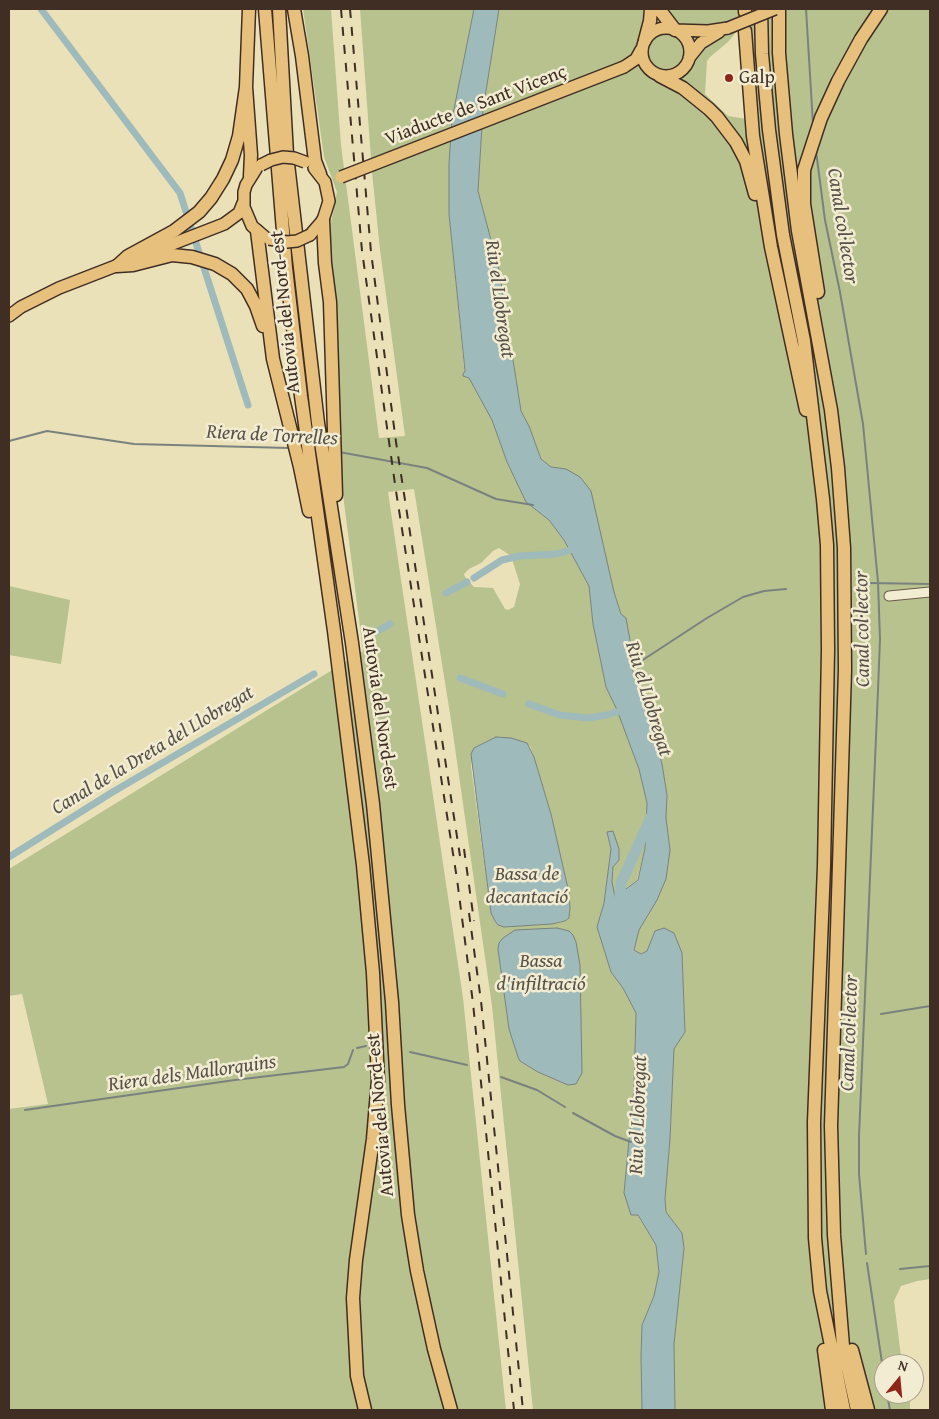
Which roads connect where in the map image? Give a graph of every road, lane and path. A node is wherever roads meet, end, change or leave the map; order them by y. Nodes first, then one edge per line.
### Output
1 (249, 9) edge
2 (265, 9) edge
3 (279, 9) edge
4 (294, 9) edge
5 (651, 9) edge
6 (659, 9) edge
7 (761, 9) edge
8 (777, 9) edge
9 (881, 9) edge
10 (890, 9) edge
11 (728, 28) junction
12 (675, 30) junction
13 (745, 30) dead end
14 (861, 39) junction
15 (643, 45) junction
16 (689, 58) junction
17 (624, 67) junction
18 (648, 68) junction
19 (660, 76) junction
20 (246, 88) junction
21 (320, 174) junction
22 (250, 176) junction
23 (341, 177) junction
24 (328, 194) junction
25 (243, 203) junction
26 (324, 220) junction
27 (224, 224) junction
28 (254, 228) junction
29 (175, 237) junction
30 (771, 247) junction
31 (117, 266) junction
32 (9, 316) edge
33 (821, 352) junction
34 (273, 359) junction
35 (818, 453) junction
36 (305, 467) junction
37 (329, 469) junction
38 (930, 592) edge
39 (889, 596) dead end
40 (820, 1291) junction
41 (840, 1308) junction
42 (365, 1410) edge
43 (451, 1410) edge
44 (832, 1410) edge
45 (844, 1410) edge
46 (857, 1410) edge
47 (868, 1410) edge

1 - 20 highway
2 - 36 highway, Autovia del Nord-est
3 - 37 highway, Autovia del Nord-est
4 - 21 highway
5 - 15 highway
6 - 12 highway
7 - 35 highway
8 - 11 main road, bridge
8 - 33 highway
9 - 14 highway
10 - 14 highway
11 - 12 main road
11 - 16 main road
12 - 15 main road
12 - 16 main road
13 - 30 highway
14 - 33 highway
15 - 17 main road
15 - 18 main road
16 - 19 main road
17 - 18 main road
17 - 23 main road, Viaducte de Sant Vicenç, bridge
18 - 19 main road
19 - 30 highway
20 - 22 highway
20 - 29 highway
21 - 22 main road, bridge
21 - 23 main road, Viaducte de Sant Vicenç
21 - 24 main road
22 - 25 main road
23 - 24 main road
24 - 26 main road
25 - 27 main road
25 - 28 main road
26 - 28 main road, bridge
26 - 37 highway
27 - 28 main road
27 - 29 main road
28 - 34 highway
29 - 31 highway
30 - 35 highway
31 - 32 main road
31 - 34 highway
33 - 41 highway
34 - 36 highway
35 - 40 highway
36 - 42 highway, Autovia del Nord-est
37 - 43 highway, Autovia del Nord-est
38 - 39 street
40 - 44 highway
40 - 45 highway
41 - 46 highway
41 - 47 highway

